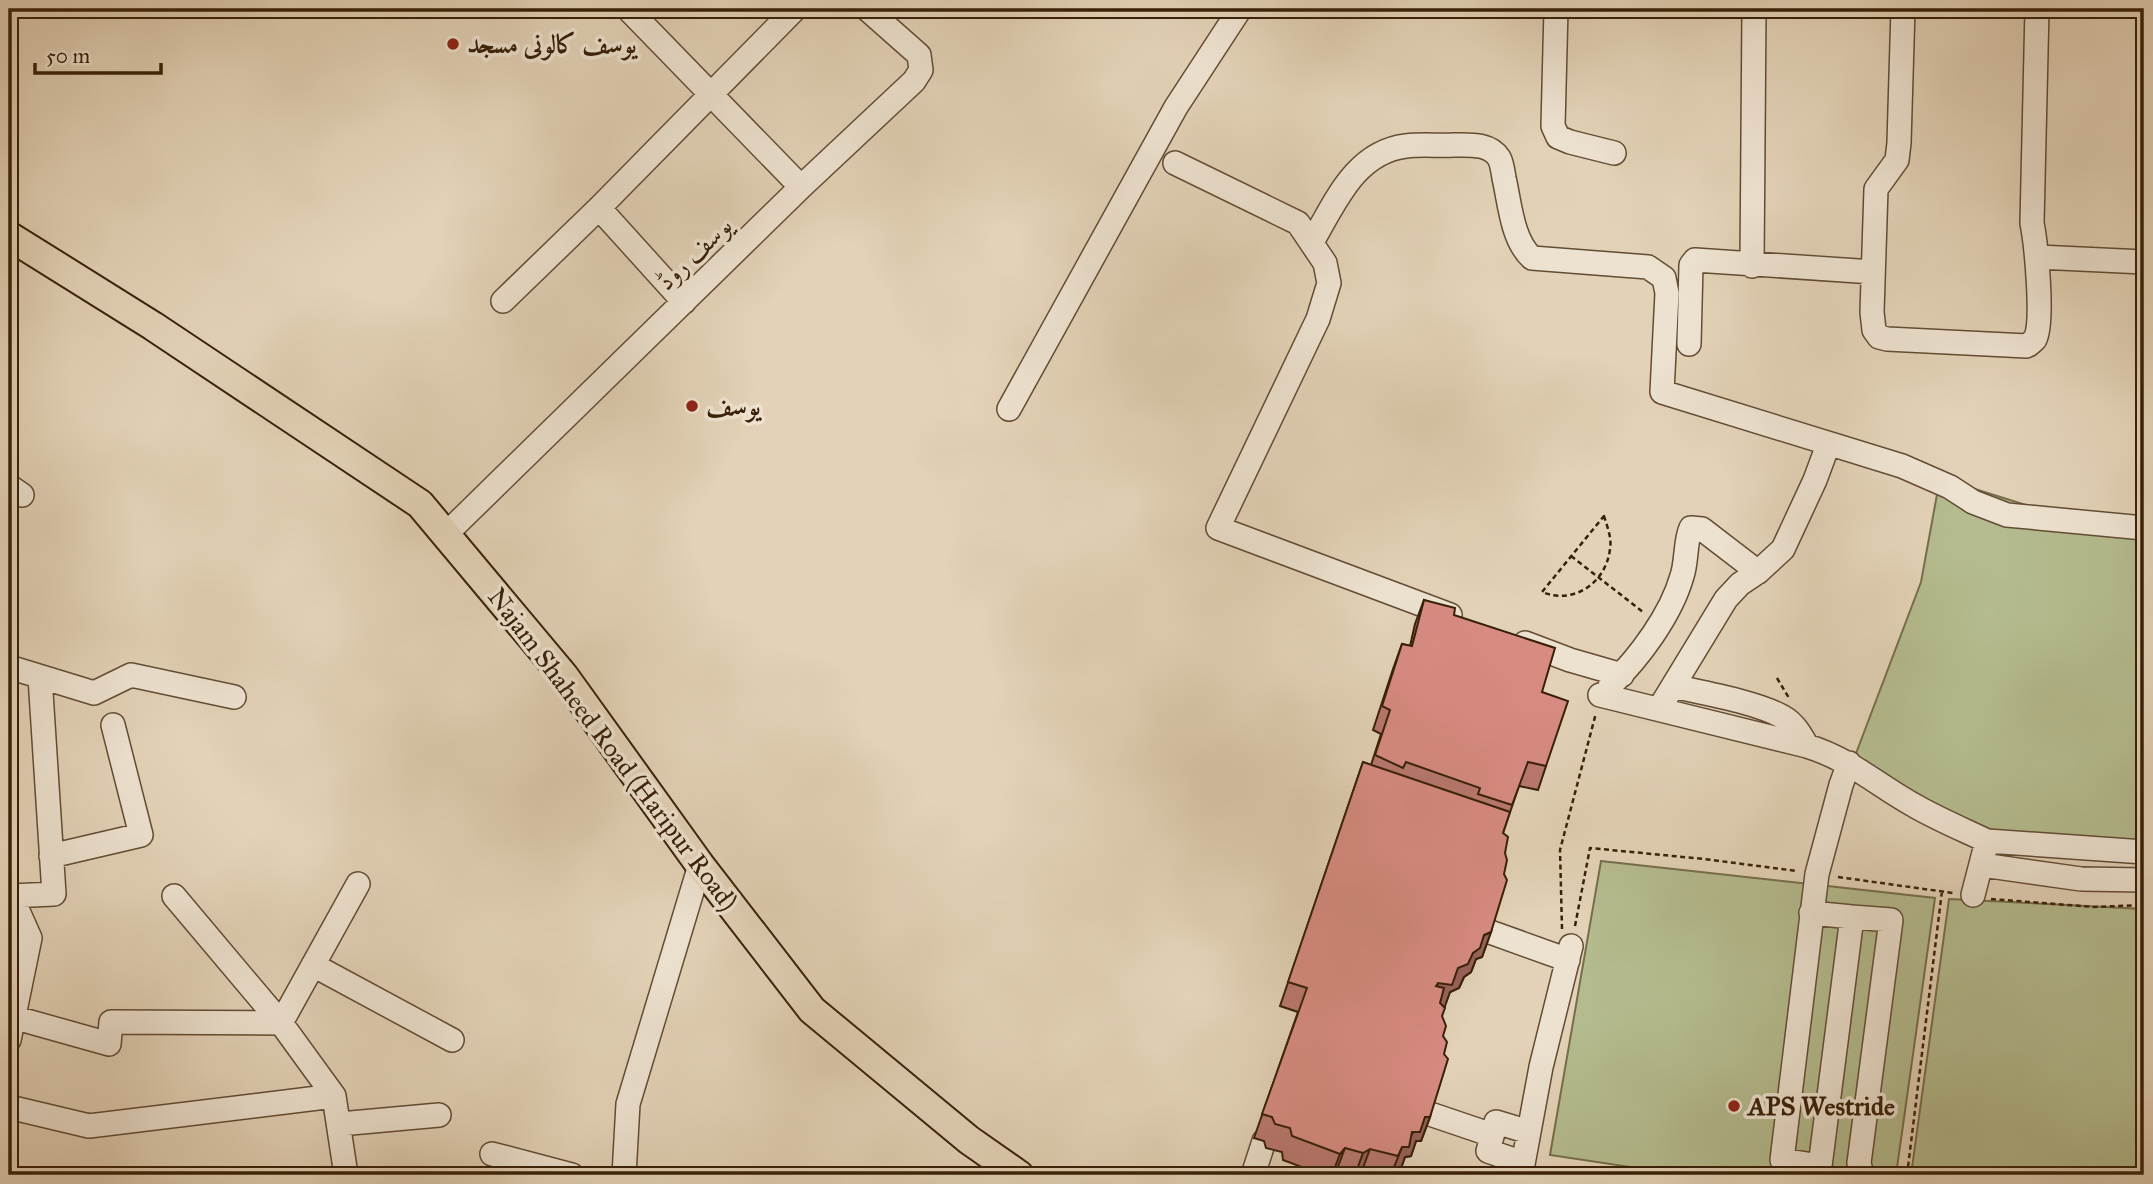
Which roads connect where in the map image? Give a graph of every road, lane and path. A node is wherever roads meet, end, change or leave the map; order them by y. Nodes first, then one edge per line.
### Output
1 (628, 9) edge
2 (795, 9) edge
3 (867, 9) edge
4 (1240, 9) edge
5 (1556, 9) edge
6 (1754, 9) edge
7 (1903, 9) edge
8 (2037, 9) edge
9 (711, 94) junction
10 (1614, 153) dead end
11 (1175, 163) dead end
12 (801, 187) junction
13 (599, 208) junction
14 (9, 236) edge
15 (1312, 242) junction
16 (2038, 257) junction
17 (2144, 262) edge
18 (1752, 266) junction
19 (1873, 272) junction
20 (503, 301) dead end
21 (684, 302) junction
22 (1689, 344) dead end
23 (1009, 409) dead end
24 (1828, 445) junction
25 (2144, 528) edge
26 (446, 534) junction
27 (1571, 556) junction
28 (1758, 572) junction
29 (1599, 578) junction
30 (1466, 621) edge
31 (1659, 624) junction
32 (1505, 636) edge
33 (9, 667) edge
34 (1622, 675) junction
35 (40, 677) junction
36 (1673, 686) junction
37 (1601, 695) junction
38 (234, 697) dead end
39 (1659, 709) junction
40 (113, 724) dead end
41 (1807, 746) junction
42 (1849, 763) junction
43 (1987, 841) junction
44 (2144, 852) edge
45 (51, 856) junction
46 (700, 865) junction
47 (1982, 865) junction
48 (2144, 880) edge
49 (358, 884) dead end
50 (1942, 891) dead end
51 (10, 893) edge
52 (1973, 895) dead end
53 (174, 896) dead end
54 (1811, 913) junction
55 (1852, 917) junction
56 (1490, 932) edge
57 (1569, 953) junction
58 (313, 965) junction
59 (11, 1016) edge
60 (281, 1023) junction
61 (9, 1040) edge
62 (452, 1040) dead end
63 (334, 1096) junction
64 (9, 1107) edge
65 (1430, 1114) edge
66 (439, 1115) dead end
67 (340, 1124) junction
68 (1529, 1132) junction
69 (1492, 1135) junction
70 (1264, 1141) dead end
71 (492, 1154) dead end
72 (1820, 1166) junction
73 (1522, 1169) edge
74 (1861, 1172) edge
75 (346, 1175) edge
76 (572, 1175) edge
77 (623, 1175) edge
78 (1019, 1175) edge
79 (1253, 1175) edge
80 (1907, 1175) edge

1 - 9 street
2 - 9 street
3 - 12 street, یوسف روڈ
4 - 23 street
5 - 10 street
6 - 18 street
7 - 19 street
8 - 16 street
9 - 12 street
9 - 13 street
11 - 15 street
12 - 21 street, یوسف روڈ
13 - 20 street
13 - 21 street
14 - 26 main road, Najam Shaheed Road (Haripur Road)
15 - 24 street
15 - 30 street
16 - 17 street
16 - 19 street
18 - 19 street
18 - 22 street
21 - 26 street, یوسف روڈ
24 - 25 street
24 - 28 street
26 - 46 main road, Najam Shaheed Road (Haripur Road)
27 - 29 path
27 - 29 path
27 - 29 path
28 - 31 street
28 - 36 street
29 - 31 path
31 - 34 street
32 - 34 street
33 - 35 street
34 - 37 street
35 - 38 street
35 - 45 street
36 - 39 street
36 - 41 street
37 - 39 street
37 - 57 path
39 - 41 street
40 - 45 street
41 - 42 street
42 - 43 street
42 - 54 street
43 - 44 street
43 - 47 street
45 - 51 street
46 - 77 street
46 - 78 main road, Najam Shaheed Road (Haripur Road)
47 - 48 street
47 - 52 street
49 - 58 street
50 - 80 path
51 - 59 street
53 - 60 street
54 - 55 street
54 - 72 street
55 - 72 street
55 - 74 street
56 - 57 street
57 - 68 street
58 - 60 street
58 - 62 street
59 - 60 street
59 - 61 street
60 - 63 street
63 - 64 street
63 - 67 street
65 - 69 street
66 - 67 street
67 - 75 street
68 - 69 street
68 - 73 street
69 - 73 street
70 - 79 street
71 - 76 street
72 - 74 street

